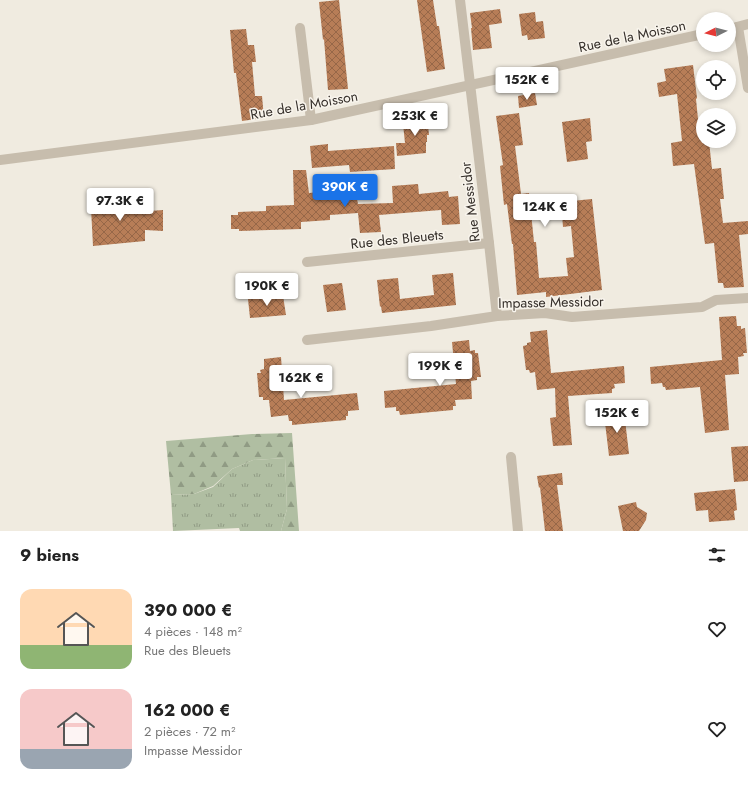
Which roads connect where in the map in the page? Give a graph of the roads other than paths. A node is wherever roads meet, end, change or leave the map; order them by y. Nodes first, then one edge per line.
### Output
1 (460, 0) edge
2 (738, 27) edge
3 (300, 28) dead end
4 (696, 36) edge
5 (470, 85) junction
6 (748, 88) edge
7 (311, 120) junction
8 (0, 160) edge
9 (489, 244) junction
10 (307, 262) dead end
11 (748, 298) edge
12 (496, 316) junction
13 (307, 340) dead end
14 (511, 457) dead end
15 (518, 531) edge

1 - 5 street, Rue Messidor
2 - 6 street
3 - 7 street
4 - 5 street, Rue de la Moisson
5 - 7 street, Rue de la Moisson
5 - 9 street, Rue Messidor
7 - 8 street, Rue de la Moisson
9 - 10 street, Rue des Bleuets
9 - 12 street, Rue Messidor
11 - 12 street, Impasse Messidor
12 - 13 street, Impasse Messidor
14 - 15 street

